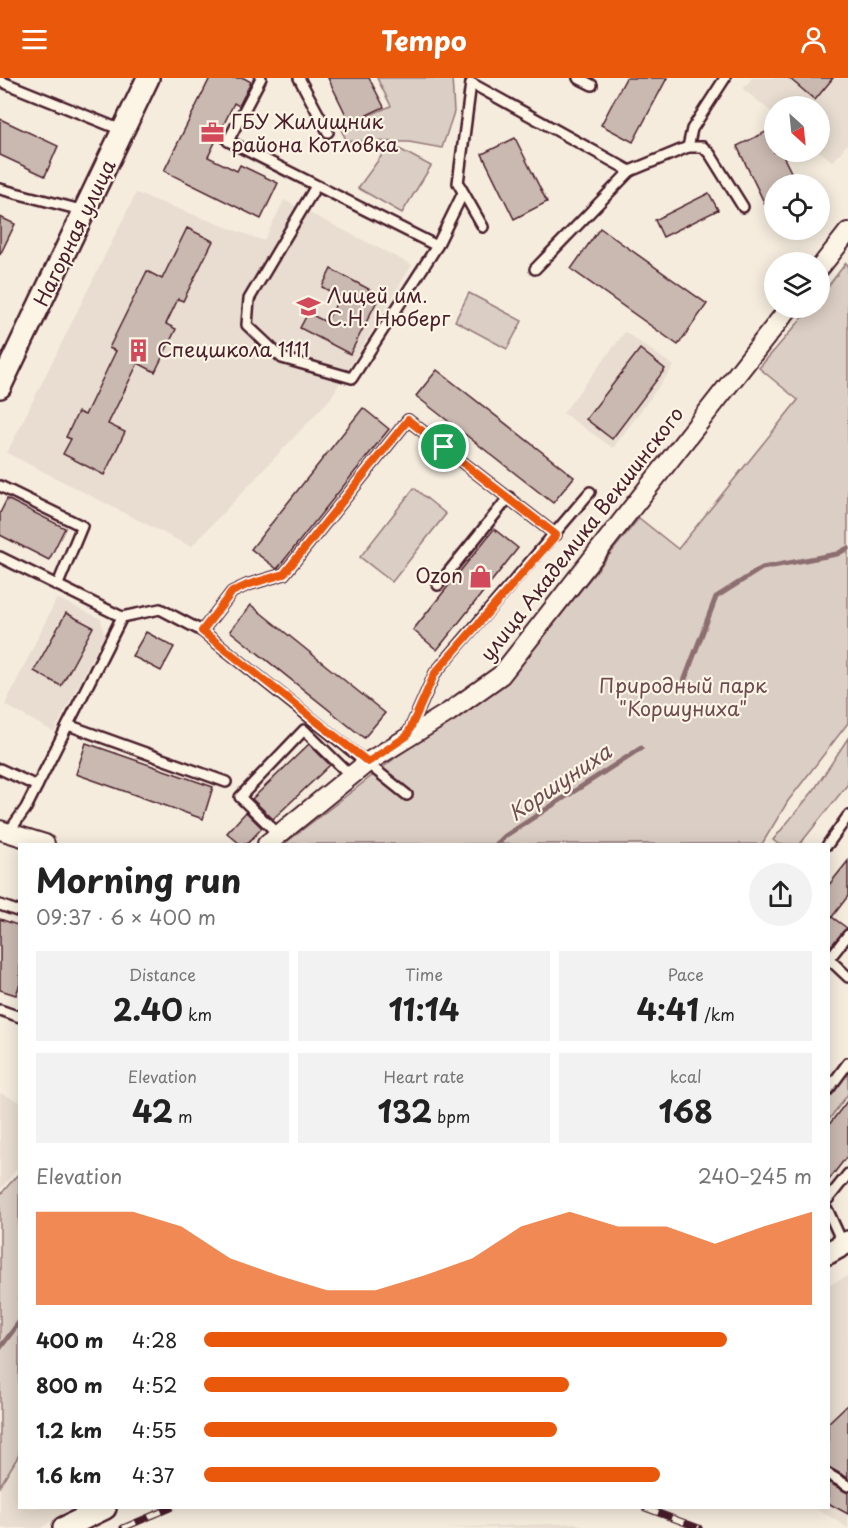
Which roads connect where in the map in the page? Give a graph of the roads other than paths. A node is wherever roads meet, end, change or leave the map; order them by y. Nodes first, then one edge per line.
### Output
1 (148, 78) edge
2 (261, 78) edge
3 (299, 78) edge
4 (462, 78) edge
5 (578, 78) edge
6 (725, 78) edge
7 (0, 81) edge
8 (471, 82) junction
9 (592, 85) dead end
10 (124, 131) junction
11 (328, 132) dead end
12 (688, 147) junction
13 (630, 171) junction
14 (316, 186) junction
15 (0, 189) edge
16 (463, 193) junction
17 (743, 207) dead end
18 (86, 211) junction
19 (483, 227) dead end
20 (848, 232) edge
21 (437, 246) junction
22 (830, 255) edge
23 (535, 269) dead end
24 (781, 318) edge
25 (0, 387) edge
26 (0, 486) edge
27 (591, 492) dead end
28 (509, 497) junction
29 (556, 535) junction
30 (0, 557) edge
31 (58, 584) junction
32 (438, 585) dead end
33 (122, 617) junction
34 (202, 631) junction
35 (68, 725) junction
36 (407, 736) junction
37 (368, 762) junction
38 (0, 769) edge
39 (351, 776) junction
40 (226, 782) dead end
41 (37, 786) junction
42 (407, 795) dead end
43 (848, 816) edge
44 (4, 832) edge
45 (273, 840) edge
46 (42, 843) edge
47 (829, 843) edge
48 (0, 906) edge
49 (18, 911) edge
50 (848, 934) edge
51 (830, 956) edge
52 (830, 961) edge
53 (848, 976) edge
54 (0, 1010) edge
55 (18, 1016) edge
56 (848, 1064) edge
57 (830, 1087) edge
58 (848, 1174) edge
59 (830, 1196) edge
60 (830, 1217) edge
61 (840, 1247) edge
62 (830, 1475) edge
63 (848, 1486) edge
64 (103, 1509) edge
65 (64, 1528) edge

1 - 10 street, Нагорная улица
2 - 14 lane
3 - 11 lane
4 - 8 lane
5 - 9 lane
6 - 12 lane
7 - 10 lane
8 - 13 lane
8 - 16 lane
10 - 18 street, Нагорная улица
12 - 13 lane
12 - 17 lane
13 - 23 lane
14 - 21 lane
14 - 21 lane
15 - 18 lane
16 - 19 lane
16 - 21 lane
18 - 25 street, Нагорная улица
20 - 22 street
24 - 36 street, улица Академика Векшинского
26 - 31 lane
27 - 29 lane
28 - 29 lane
28 - 32 lane
28 - 34 lane
29 - 36 lane
30 - 31 lane
31 - 33 lane
33 - 34 lane
33 - 35 lane
34 - 37 lane
35 - 40 lane
35 - 41 lane
36 - 37 street, улица Академика Векшинского
37 - 39 street, улица Академика Векшинского
37 - 42 lane
38 - 41 lane
39 - 45 street, улица Академика Векшинского
39 - 45 lane
41 - 44 lane
43 - 47 lane
44 - 46 street
48 - 49 lane
50 - 51 lane
52 - 53 lane
54 - 55 lane
56 - 57 lane
58 - 59 lane
60 - 61 lane
62 - 63 lane
64 - 65 street

